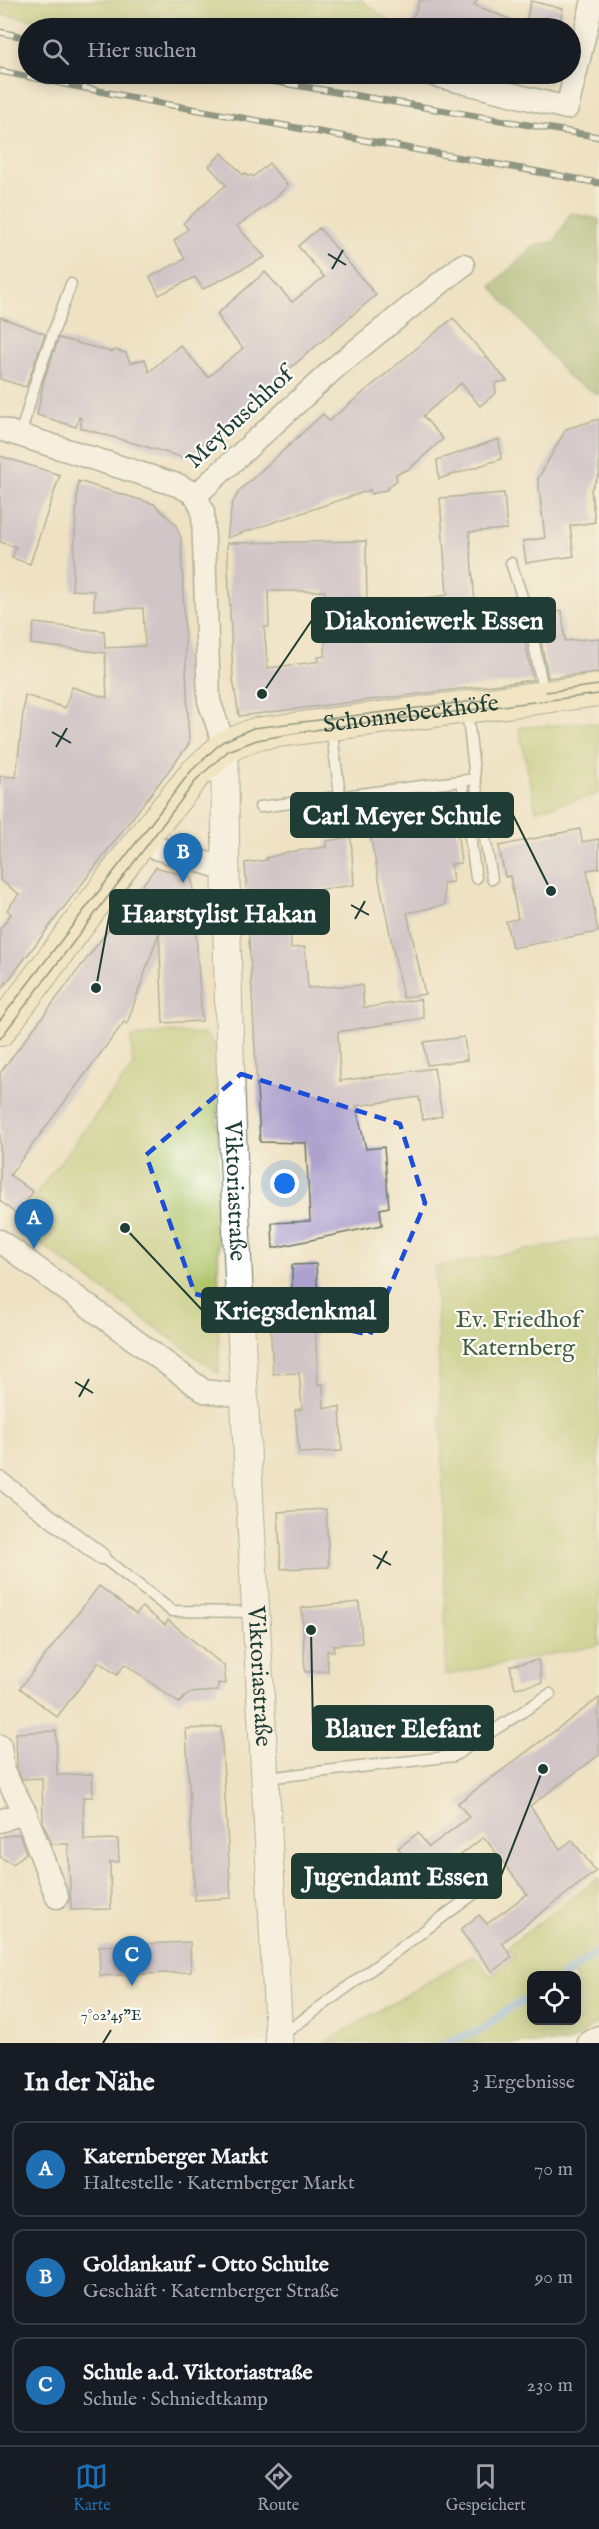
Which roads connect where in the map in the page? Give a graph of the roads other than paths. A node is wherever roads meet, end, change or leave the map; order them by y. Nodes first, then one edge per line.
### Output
1 (593, 0) edge
2 (581, 50) edge
3 (470, 84) edge
4 (573, 84) edge
5 (463, 265) dead end
6 (70, 284) dead end
7 (10, 433) edge
8 (196, 495) junction
9 (511, 563) dead end
10 (599, 690) edge
11 (545, 698) junction
12 (466, 706) junction
13 (331, 724) junction
14 (225, 747) junction
15 (475, 779) junction
16 (462, 781) junction
17 (340, 795) junction
18 (260, 807) dead end
19 (140, 843) junction
20 (226, 869) junction
21 (476, 878) dead end
22 (492, 879) dead end
23 (0, 1030) edge
24 (0, 1241) edge
25 (244, 1396) junction
26 (0, 1480) edge
27 (101, 1556) joint
28 (255, 1612) junction
29 (550, 1694) dead end
30 (0, 1746) edge
31 (266, 1778) junction
32 (25, 1812) junction
33 (0, 1821) edge
34 (477, 1891) dead end
35 (57, 1897) dead end
36 (599, 2037) edge
37 (278, 2041) edge
38 (589, 2043) edge

1 - 2 street
3 - 4 street
5 - 8 street, Meybuschhof
6 - 7 lane
7 - 8 street
8 - 14 street, Meybuschhof
9 - 11 lane
10 - 11 main road, Schonnebeckhöfe
11 - 12 main road, Schonnebeckhöfe
12 - 13 main road, Schonnebeckhöfe
12 - 15 lane
13 - 14 main road, Schonnebeckhöfe
13 - 17 lane
14 - 19 main road
14 - 20 street, Viktoriastraße
15 - 16 lane
15 - 22 lane
16 - 17 lane
16 - 21 lane
17 - 18 lane
19 - 20 street
19 - 23 main road
20 - 25 street, Viktoriastraße
24 - 25 street
25 - 28 street, Viktoriastraße
26 - 27 street
27 - 28 lane
28 - 31 street, Viktoriastraße
29 - 31 lane, Viktoriastraße
30 - 32 street
31 - 37 street, Viktoriastraße
32 - 33 street
32 - 35 street
34 - 37 lane
36 - 38 street

